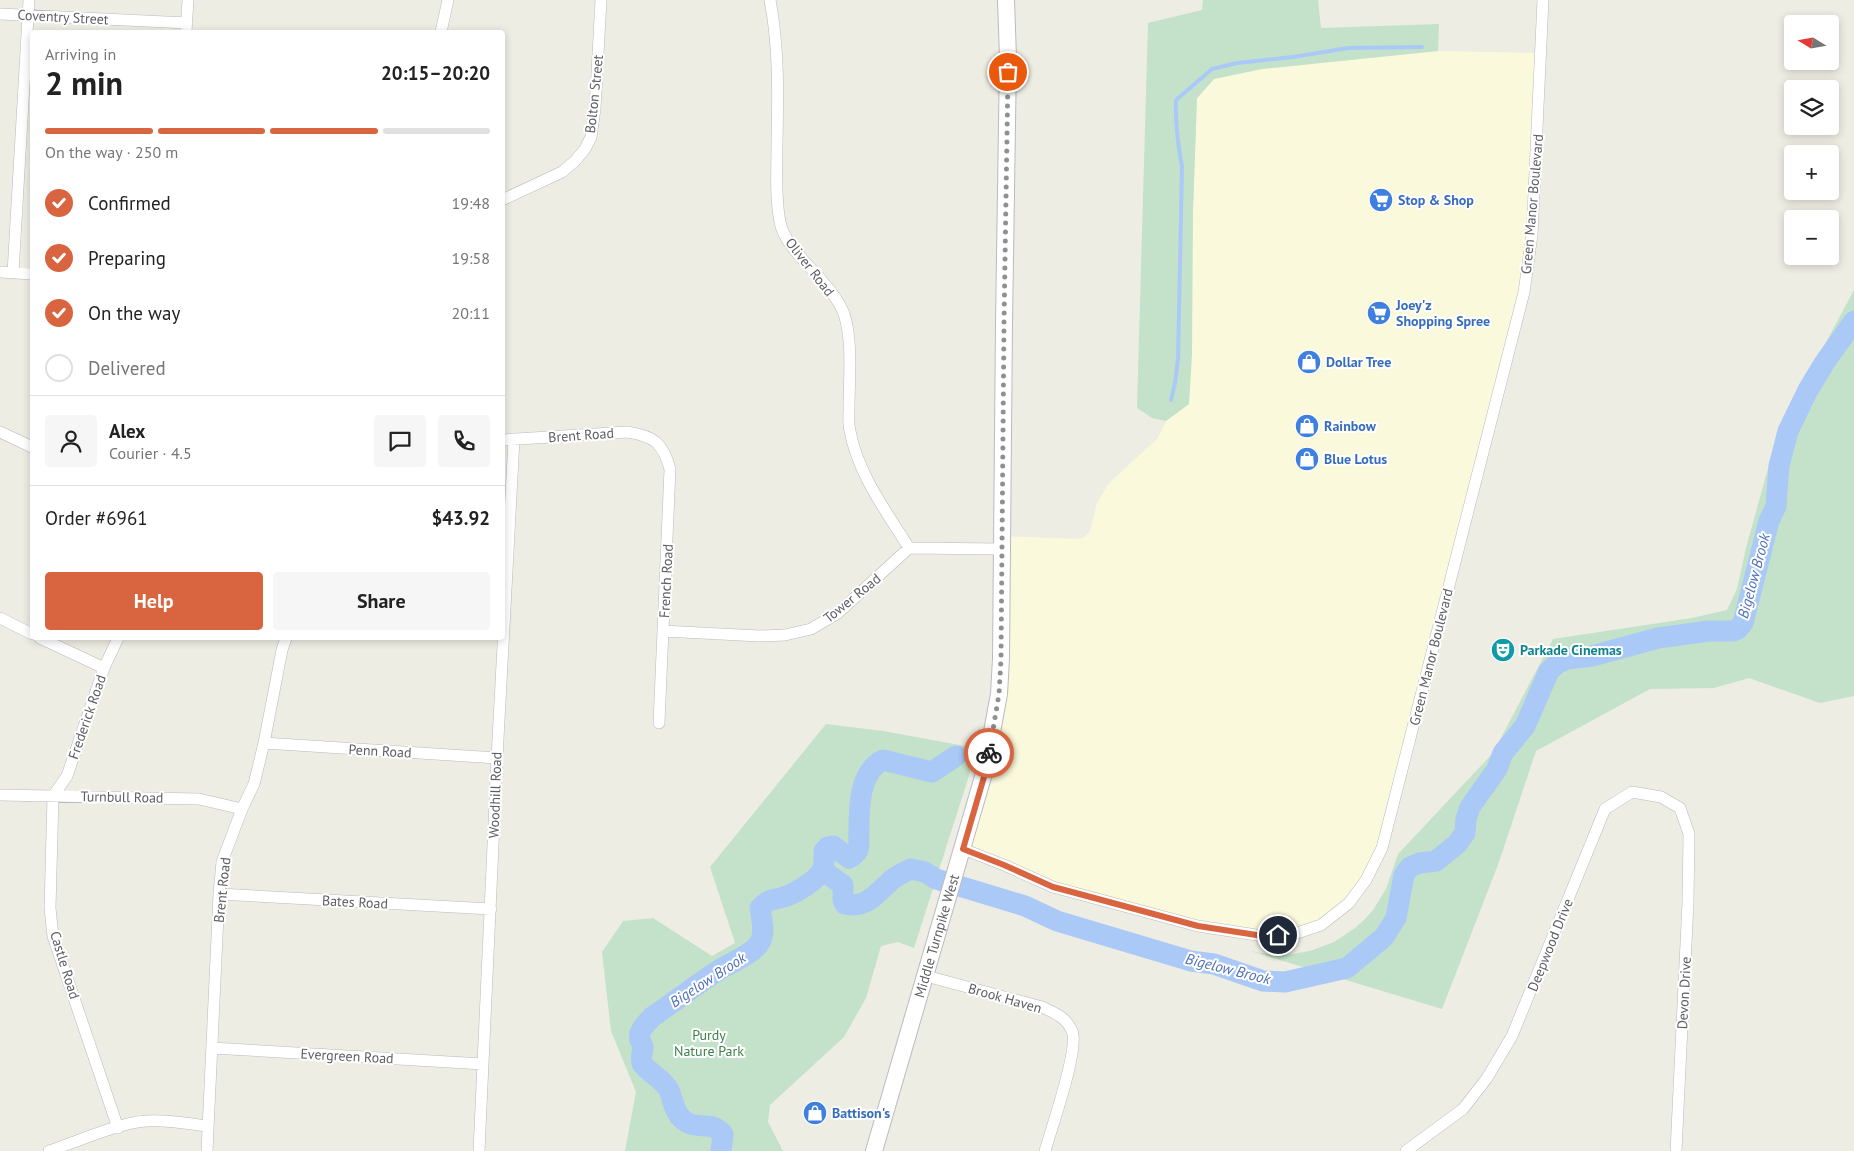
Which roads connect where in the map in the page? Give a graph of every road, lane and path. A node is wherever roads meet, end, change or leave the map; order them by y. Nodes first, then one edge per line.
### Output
1 (29, 0) edge
2 (188, 0) edge
3 (448, 0) edge
4 (601, 0) edge
5 (770, 0) edge
6 (1006, 0) edge
7 (1543, 0) edge
8 (0, 14) edge
9 (28, 16) junction
10 (186, 28) edge
11 (441, 30) edge
12 (505, 199) edge
13 (0, 272) edge
14 (13, 273) junction
15 (30, 274) edge
16 (0, 432) edge
17 (508, 440) edge
18 (657, 442) joint
19 (30, 447) edge
20 (909, 548) junction
21 (1002, 549) junction
22 (505, 564) edge
23 (0, 618) edge
24 (663, 631) junction
25 (30, 633) edge
26 (44, 640) edge
27 (117, 640) edge
28 (285, 640) edge
29 (502, 640) edge
30 (104, 668) junction
31 (659, 723) dead end
32 (264, 743) junction
33 (497, 758) junction
34 (0, 795) edge
35 (53, 796) junction
36 (242, 809) junction
37 (1689, 834) joint
38 (963, 849) junction
39 (218, 894) junction
40 (491, 909) junction
41 (926, 976) junction
42 (212, 1048) junction
43 (483, 1064) junction
44 (208, 1126) junction
45 (118, 1128) junction
46 (49, 1151) edge
47 (207, 1151) edge
48 (479, 1151) edge
49 (874, 1151) edge
50 (1045, 1151) edge
51 (1406, 1151) edge
52 (1676, 1151) edge

1 - 9 street
2 - 10 street
3 - 11 street
4 - 12 street, Bolton Street
5 - 20 street, Oliver Road
6 - 21 main road, Middle Turnpike West
7 - 38 street, Green Manor Boulevard
8 - 9 street, Coventry Street
9 - 10 street, Coventry Street
9 - 14 street
13 - 14 street
14 - 15 street
16 - 19 street
17 - 18 street, Brent Road
17 - 22 street, Woodhill Road
18 - 24 street, French Road
20 - 21 street
20 - 24 street, Tower Road
21 - 38 main road, Middle Turnpike West
23 - 25 street
24 - 31 street, French Road
26 - 30 street
27 - 30 street, Frederick Road
28 - 32 street, Brent Road
29 - 33 street, Woodhill Road
30 - 35 street, Frederick Road
32 - 33 street, Penn Road
32 - 36 street, Brent Road
33 - 40 street, Woodhill Road
34 - 35 street, Turnbull Road
35 - 36 street, Turnbull Road
35 - 45 street, Castle Road
36 - 39 street, Brent Road
37 - 51 street, Deepwood Drive
37 - 52 street, Devon Drive
38 - 41 main road, Middle Turnpike West
39 - 40 street, Bates Road
39 - 42 street, Brent Road
40 - 43 street, Woodhill Road
41 - 49 main road, Middle Turnpike West
41 - 50 street, Brook Haven
42 - 43 street, Evergreen Road
42 - 44 street, Brent Road
43 - 48 street, Woodhill Road
44 - 45 street
44 - 47 street, Brent Road
45 - 46 street

